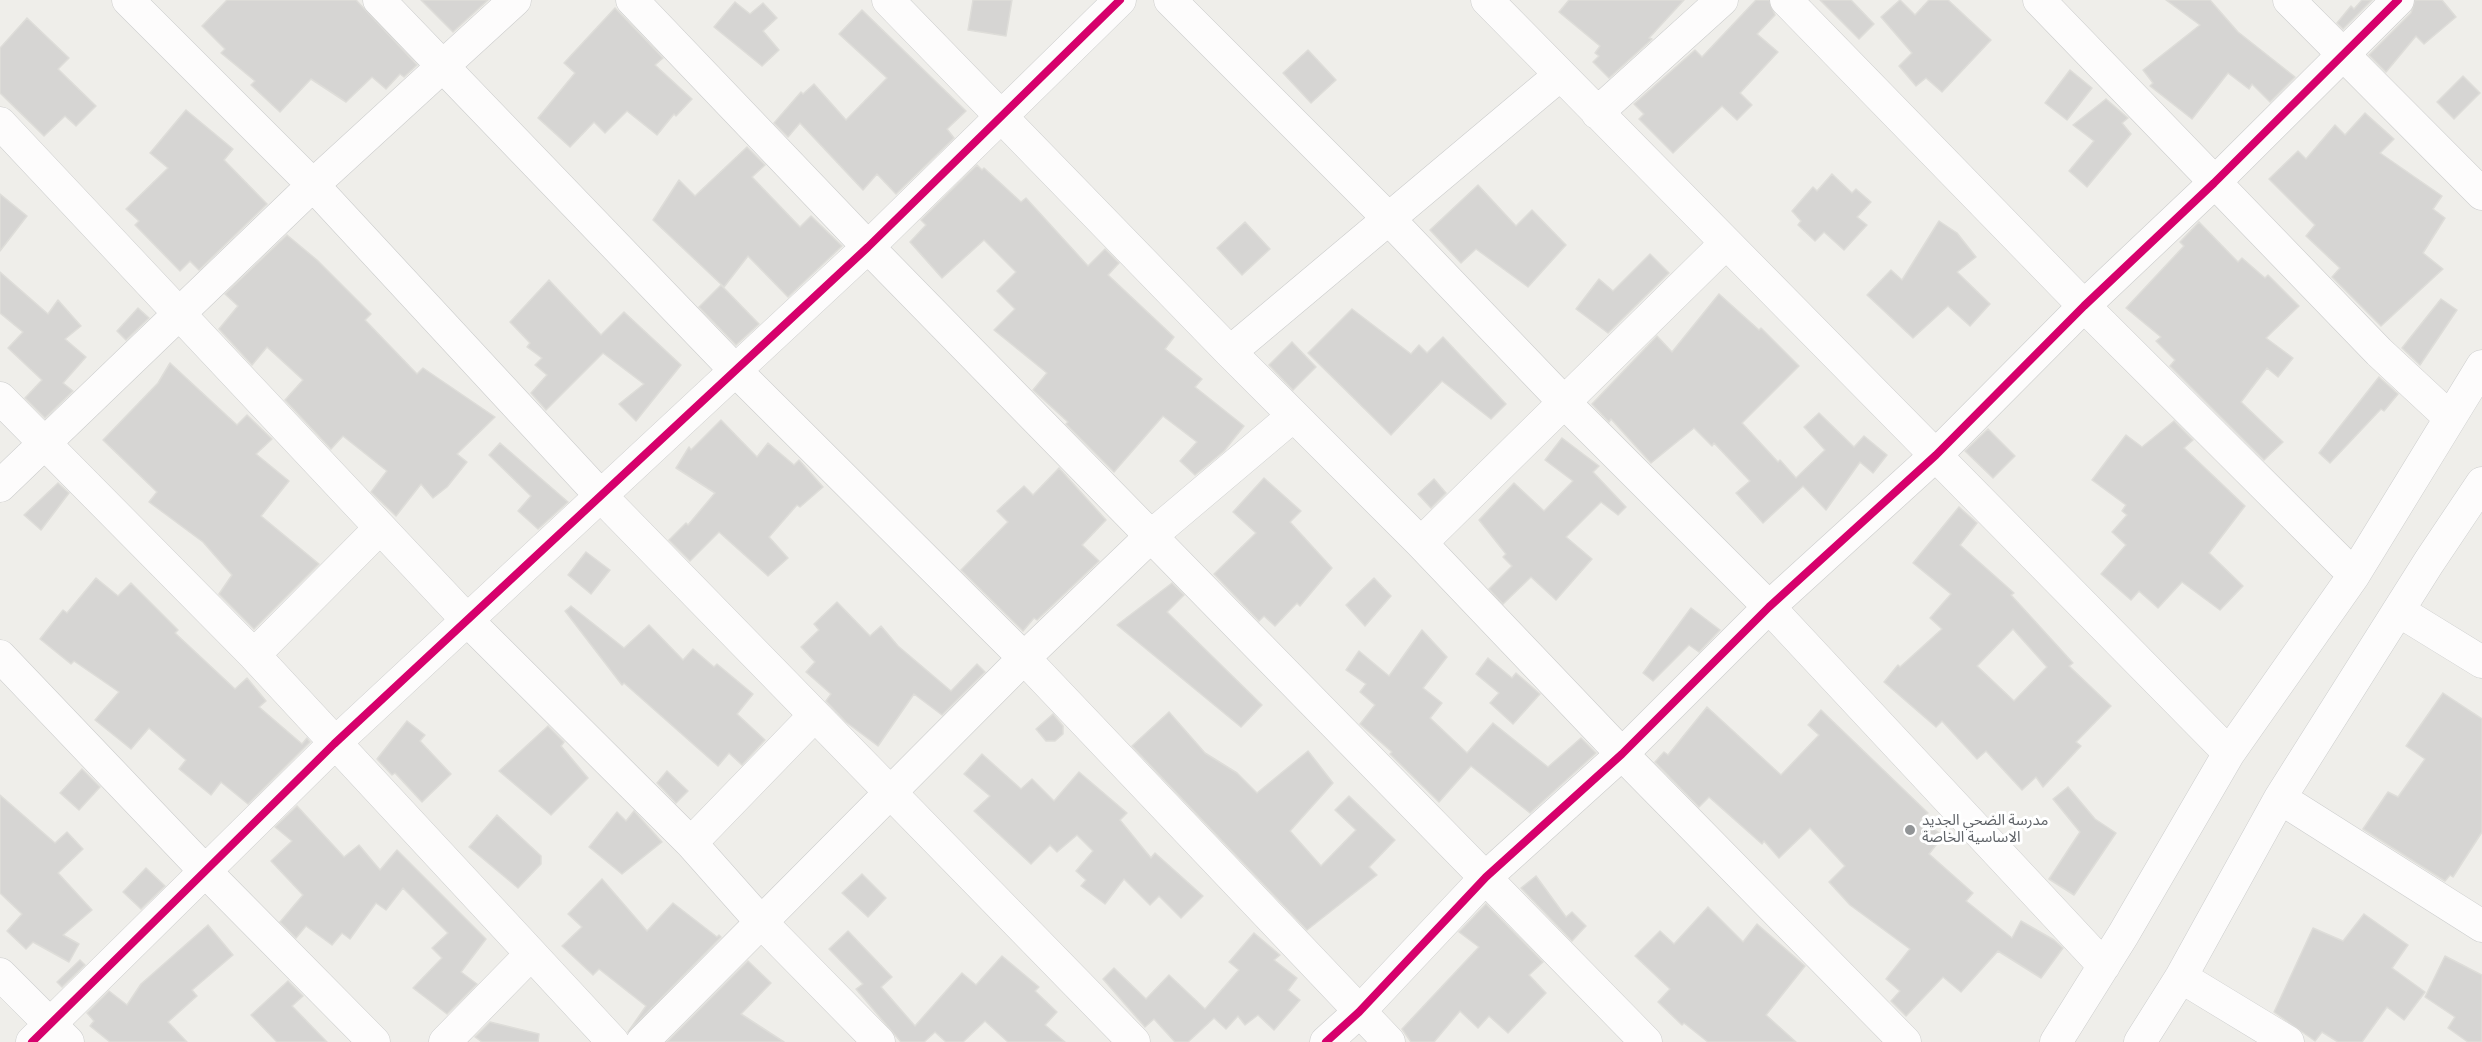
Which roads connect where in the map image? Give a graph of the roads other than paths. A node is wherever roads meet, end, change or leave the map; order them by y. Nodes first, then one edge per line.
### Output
1 (128, 0) edge
2 (379, 0) edge
3 (515, 0) edge
4 (632, 0) edge
5 (888, 0) edge
6 (1120, 0) edge
7 (1170, 0) edge
8 (1487, 0) edge
9 (1722, 0) edge
10 (1786, 0) edge
11 (2039, 0) edge
12 (2289, 0) edge
13 (2398, 0) edge
14 (2343, 56) junction
15 (443, 65) junction
16 (1560, 75) junction
17 (1597, 113) junction
18 (1003, 118) junction
19 (0, 123) edge
20 (2214, 183) junction
21 (313, 185) junction
22 (2482, 194) edge
23 (1388, 218) junction
24 (1726, 243) junction
25 (868, 247) junction
26 (2084, 306) junction
27 (180, 313) junction
28 (1230, 352) junction
29 (2482, 366) edge
30 (736, 371) junction
31 (0, 398) edge
32 (1565, 403) junction
33 (1293, 416) junction
34 (2450, 418) junction
35 (45, 442) junction
36 (1936, 455) junction
37 (2482, 483) edge
38 (0, 486) edge
39 (600, 495) junction
40 (379, 529) junction
41 (1151, 536) junction
42 (1421, 543) junction
43 (2354, 575) junction
44 (1769, 607) junction
45 (2399, 611) junction
46 (467, 621) junction
47 (0, 656) edge
48 (254, 656) junction
49 (1024, 658) junction
50 (2482, 663) edge
51 (814, 716) junction
52 (334, 744) junction
53 (2229, 753) junction
54 (1622, 754) junction
55 (890, 790) junction
56 (2280, 798) junction
57 (690, 843) junction
58 (206, 872) junction
59 (1486, 877) junction
60 (762, 923) junction
61 (2482, 926) edge
62 (531, 954) junction
63 (2104, 966) junction
64 (0, 974) edge
65 (2181, 977) junction
66 (1359, 1012) junction
67 (50, 1036) edge
68 (375, 1042) edge
69 (445, 1042) edge
70 (613, 1042) edge
71 (642, 1042) edge
72 (879, 1042) edge
73 (1134, 1042) edge
74 (1326, 1042) edge
75 (1389, 1042) edge
76 (1646, 1042) edge
77 (1905, 1042) edge
78 (2056, 1042) edge
79 (2140, 1042) edge
80 (2288, 1042) edge

1 - 21 street
2 - 15 street
3 - 15 street
4 - 25 street
5 - 18 street
6 - 18 street
7 - 23 street
8 - 16 street
9 - 17 street
10 - 26 street
11 - 20 street
12 - 14 street
13 - 14 street
14 - 20 street
14 - 22 street
15 - 21 street
15 - 30 street
16 - 17 street
16 - 23 street
17 - 24 street
18 - 25 street
18 - 28 street
19 - 27 street
20 - 26 street
20 - 34 street
21 - 27 street
21 - 39 street
23 - 28 street
23 - 32 street
24 - 32 street
24 - 36 street
25 - 30 street
25 - 41 street
26 - 36 street
26 - 43 street
27 - 35 street
27 - 40 street
28 - 33 street
29 - 34 street
30 - 39 street
30 - 49 street
31 - 35 street
32 - 42 street
32 - 44 street
33 - 41 street
33 - 42 street
34 - 43 street
35 - 38 street
35 - 48 street
36 - 44 street
36 - 53 street
37 - 45 street
39 - 46 street
39 - 51 street
40 - 46 street
40 - 48 street
41 - 49 street
41 - 59 street
42 - 54 street
43 - 53 street
44 - 54 street
44 - 63 street
45 - 50 street
45 - 56 street
46 - 52 street
46 - 57 street
47 - 58 street
48 - 52 street
49 - 55 street
49 - 66 street
51 - 55 street
51 - 57 street
52 - 58 street
52 - 62 street
53 - 63 street
54 - 59 street
54 - 77 street
55 - 60 street
55 - 73 street
56 - 61 street
56 - 65 street
57 - 60 street
58 - 67 street
58 - 68 street
59 - 66 street
59 - 76 street
60 - 71 street
60 - 72 street
62 - 69 street
62 - 70 street
63 - 78 street
64 - 67 street
65 - 79 street
65 - 80 street
66 - 74 street
66 - 75 street

